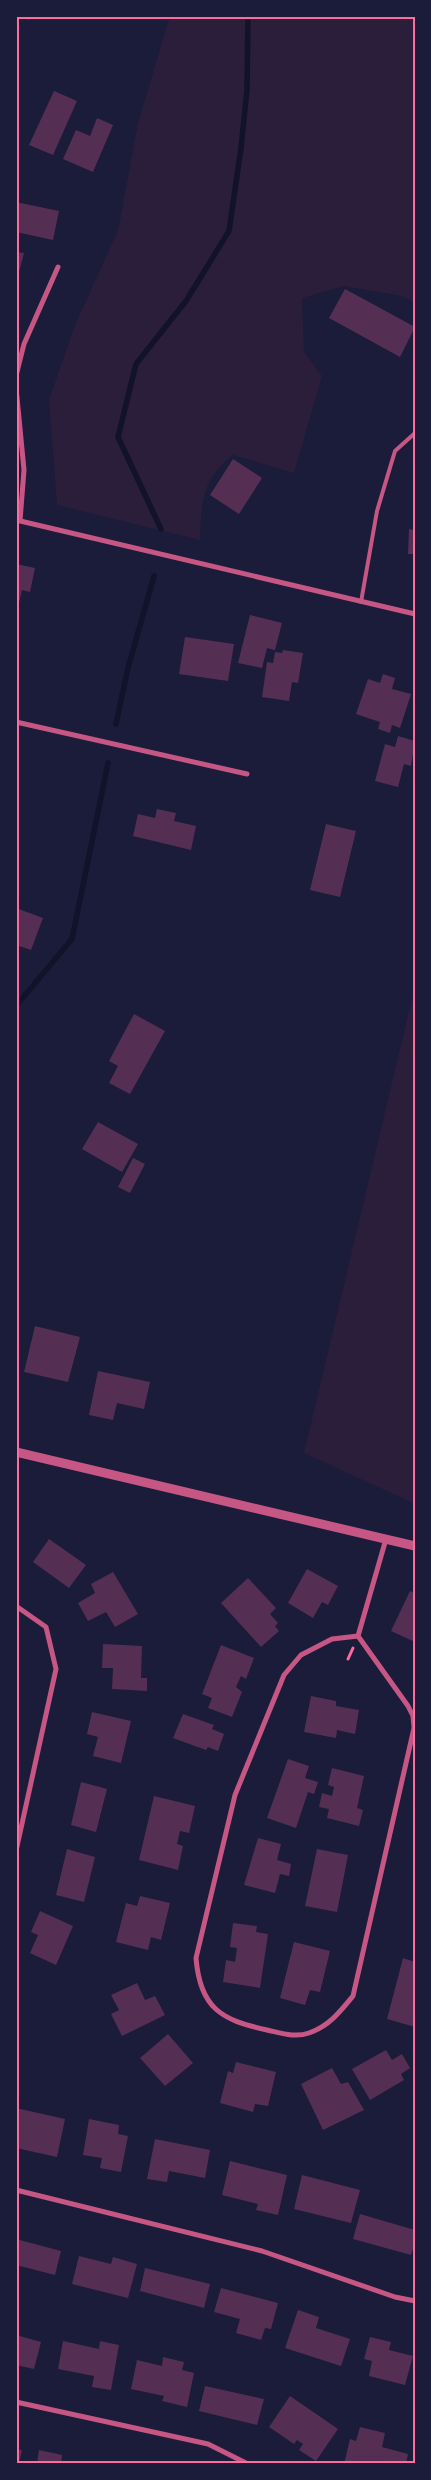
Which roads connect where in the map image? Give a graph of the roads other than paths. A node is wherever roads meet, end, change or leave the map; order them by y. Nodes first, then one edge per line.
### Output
1 (58, 267) dead end
2 (16, 376) edge
3 (16, 387) edge
4 (415, 433) edge
5 (18, 520) edge
6 (361, 602) junction
7 (415, 614) edge
8 (16, 722) edge
9 (247, 774) dead end
10 (16, 1452) edge
11 (386, 1539) junction
12 (415, 1546) edge
13 (16, 1606) edge
14 (358, 1636) junction
15 (16, 1851) edge
16 (16, 2190) edge
17 (415, 2301) edge
18 (16, 2402) edge
19 (248, 2464) edge

1 - 2 street
3 - 5 street
4 - 6 lane
5 - 6 street
6 - 7 street
8 - 9 street
10 - 11 street
11 - 12 street
11 - 14 street
13 - 15 street
14 - 14 street
16 - 17 street
18 - 19 street

